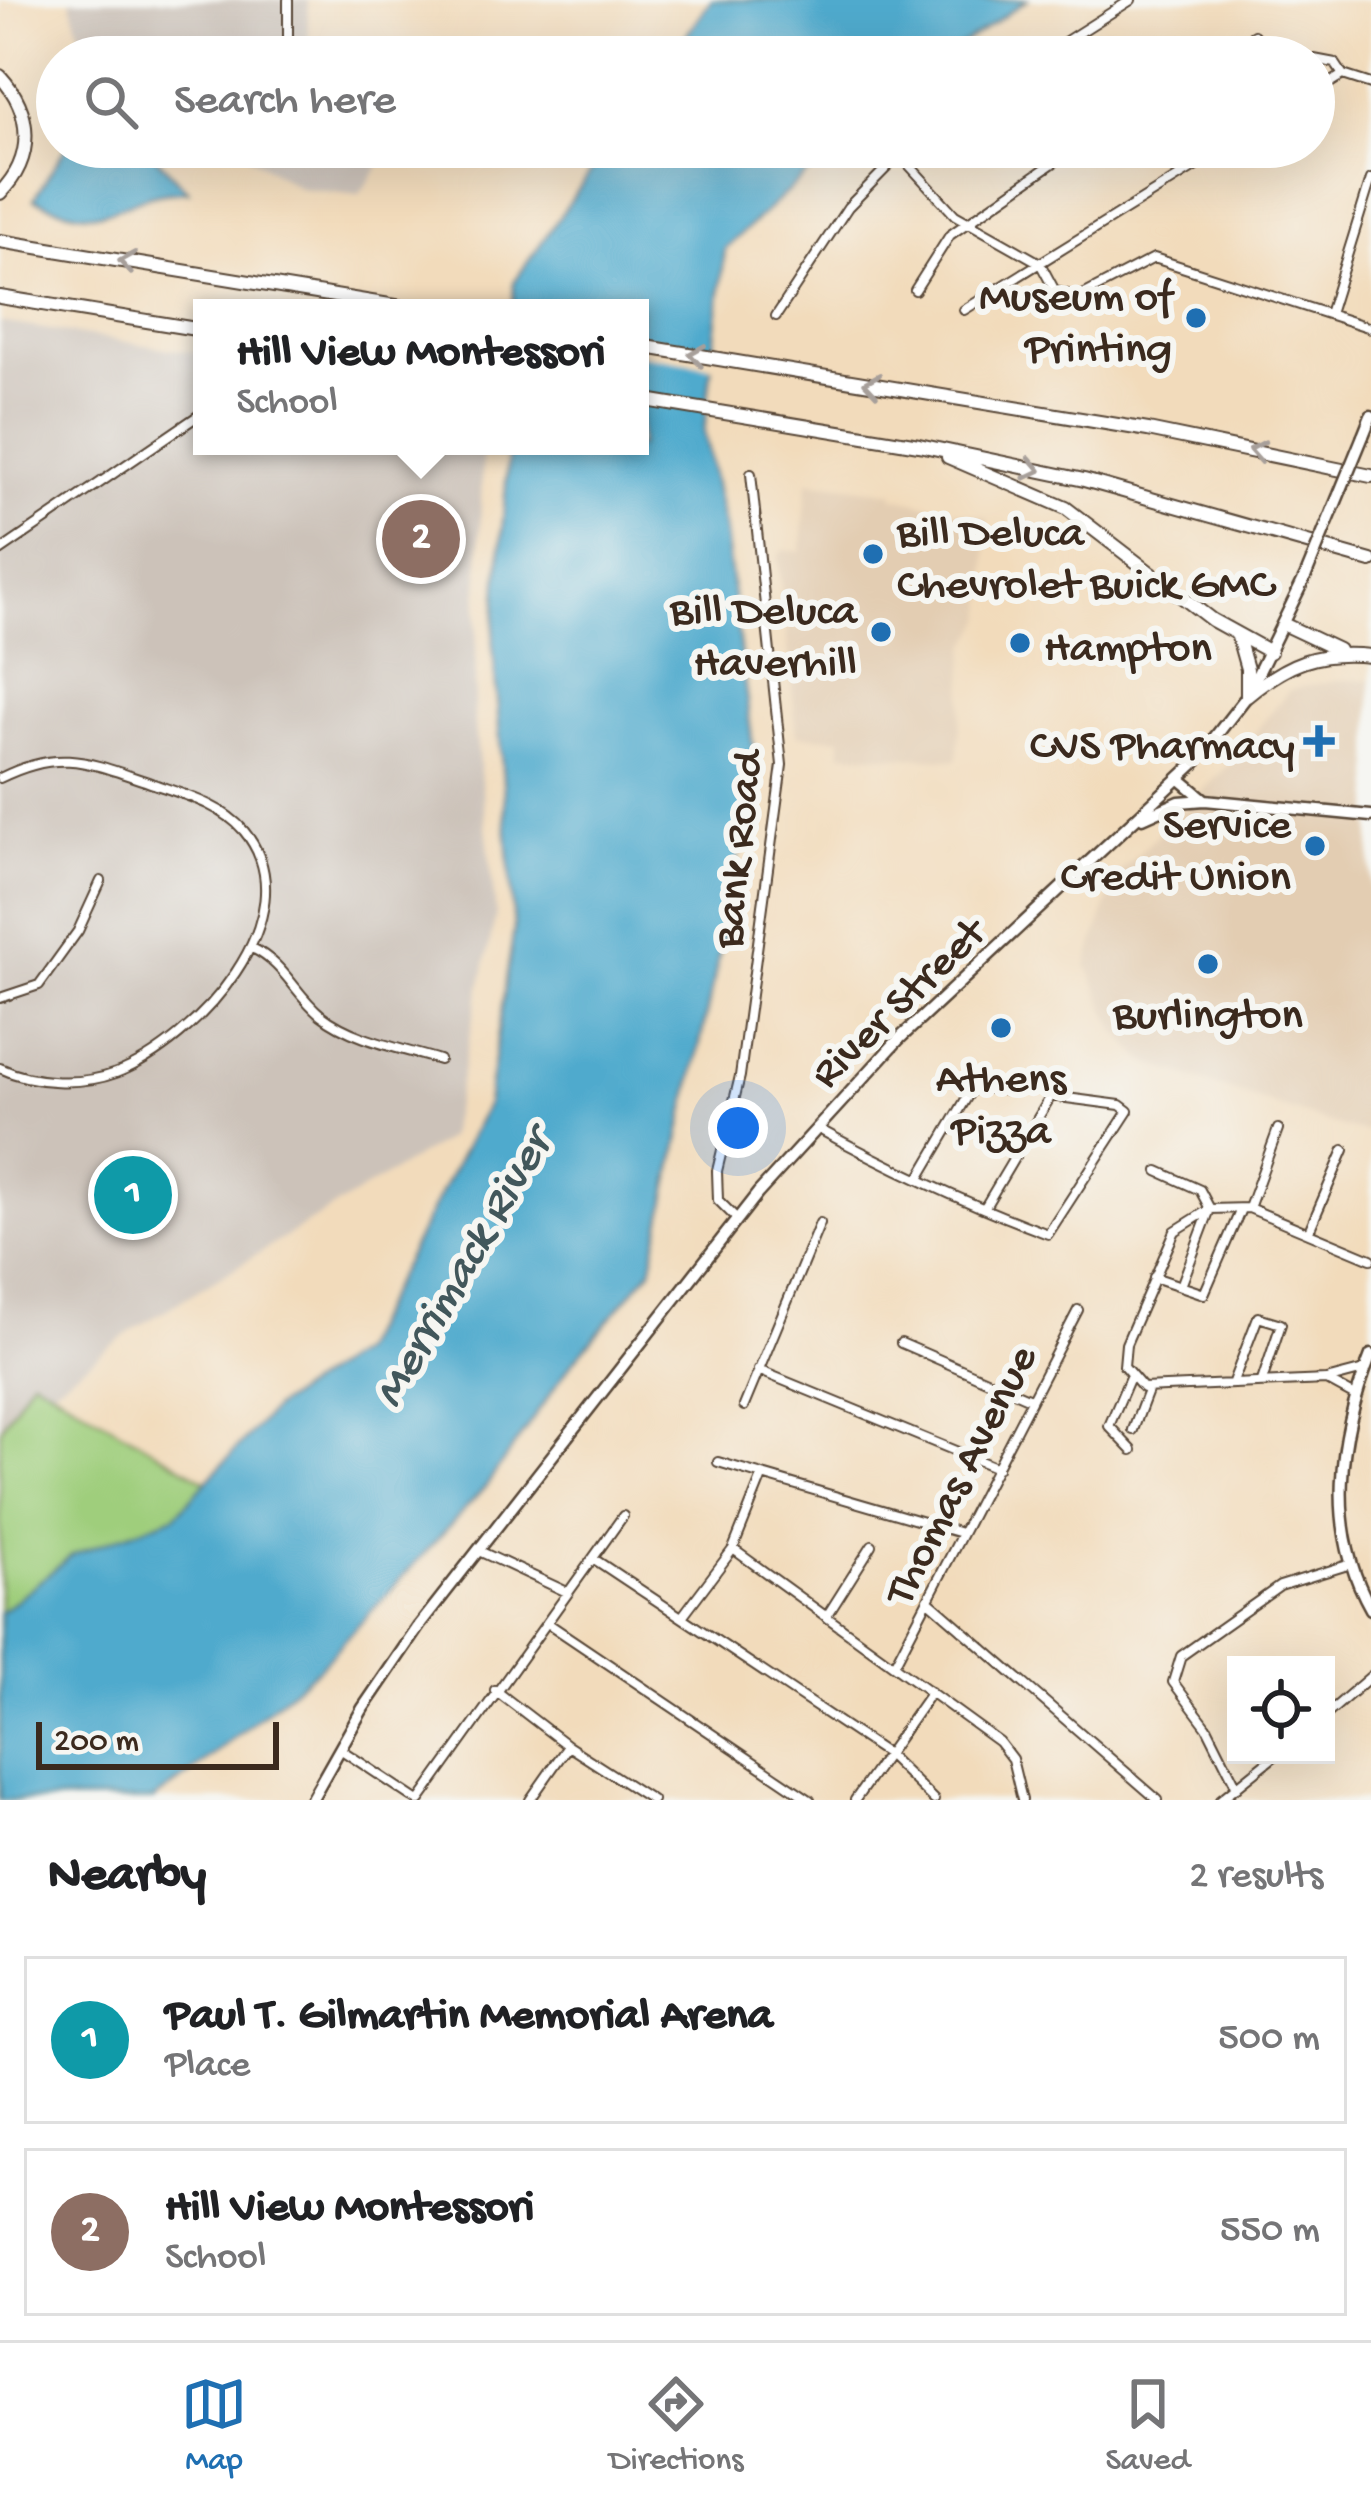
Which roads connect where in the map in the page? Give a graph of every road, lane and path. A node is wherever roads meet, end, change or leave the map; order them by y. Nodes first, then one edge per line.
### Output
1 (288, 0) edge
2 (1131, 0) edge
3 (288, 36) edge
4 (1074, 36) edge
5 (1335, 63) edge
6 (1343, 75) junction
7 (0, 76) edge
8 (1335, 80) edge
9 (1371, 84) edge
10 (886, 168) edge
11 (912, 168) edge
12 (1046, 168) edge
13 (1193, 168) edge
14 (1371, 179) edge
15 (0, 193) edge
16 (965, 224) junction
17 (0, 242) edge
18 (1040, 263) junction
19 (915, 290) dead end
20 (352, 299) edge
21 (0, 300) edge
22 (964, 310) dead end
23 (1329, 314) junction
24 (776, 316) dead end
25 (1371, 328) edge
26 (193, 329) edge
27 (649, 347) edge
28 (649, 401) edge
29 (1371, 416) edge
30 (193, 418) edge
31 (919, 445) junction
32 (751, 474) dead end
33 (1371, 476) edge
34 (0, 551) edge
35 (1371, 561) edge
36 (1285, 625) junction
37 (1237, 636) junction
38 (1270, 652) junction
39 (1347, 653) junction
40 (1371, 656) edge
41 (1246, 696) junction
42 (0, 778) edge
43 (1180, 779) junction
44 (1205, 800) junction
45 (1371, 816) edge
46 (1140, 819) junction
47 (101, 881) dead end
48 (252, 948) junction
49 (0, 998) edge
50 (439, 1060) dead end
51 (0, 1068) edge
52 (1011, 1090) dead end
53 (814, 1127) junction
54 (1278, 1130) dead end
55 (1344, 1150) dead end
56 (1158, 1171) dead end
57 (920, 1178) junction
58 (985, 1207) junction
59 (1210, 1209) junction
60 (1245, 1209) junction
61 (738, 1220) junction
62 (820, 1223) dead end
63 (1309, 1232) junction
64 (1371, 1258) edge
65 (1154, 1276) junction
66 (1181, 1286) junction
67 (1078, 1310) dead end
68 (901, 1343) dead end
69 (1371, 1355) edge
70 (1366, 1369) junction
71 (758, 1370) junction
72 (1130, 1377) junction
73 (1326, 1380) junction
74 (1262, 1382) junction
75 (1233, 1383) junction
76 (1149, 1388) junction
77 (1357, 1397) junction
78 (1030, 1399) junction
79 (744, 1406) dead end
80 (1133, 1430) dead end
81 (1132, 1450) dead end
82 (718, 1462) dead end
83 (997, 1468) junction
84 (761, 1479) junction
85 (623, 1516) dead end
86 (961, 1533) junction
87 (872, 1545) dead end
88 (733, 1549) junction
89 (479, 1551) junction
90 (594, 1559) junction
91 (1351, 1564) junction
92 (567, 1592) junction
93 (931, 1602) junction
94 (1371, 1609) edge
95 (684, 1614) junction
96 (827, 1616) junction
97 (549, 1624) junction
98 (894, 1665) junction
99 (1371, 1676) edge
100 (495, 1690) junction
101 (931, 1692) junction
102 (1335, 1707) edge
103 (568, 1746) junction
104 (338, 1748) junction
105 (887, 1754) junction
106 (1265, 1764) edge
107 (1237, 1787) junction
108 (310, 1800) edge
109 (419, 1800) edge
110 (530, 1800) edge
111 (652, 1800) edge
112 (810, 1800) edge
113 (855, 1800) edge
114 (934, 1800) edge
115 (1022, 1800) edge
116 (1158, 1800) edge
117 (1220, 1800) edge

1 - 3 street
2 - 4 street
5 - 6 street
6 - 8 street
6 - 9 street
7 - 15 highway
10 - 24 street
11 - 16 street
12 - 16 street
13 - 18 street
14 - 23 street
16 - 18 street
16 - 19 street
20 -> 17 highway
18 - 22 street
18 - 23 street
21 - 26 highway
23 - 25 street
33 -> 27 highway
28 - 31 highway
29 - 36 main road, River Street, bridge
30 - 34 street
31 -> 35 highway
31 - 37 highway
32 - 61 street, Bank Road
36 - 38 main road, River Street
36 - 39 highway
37 - 38 highway
37 - 41 highway
38 - 41 main road, River Street
39 - 40 highway
39 - 41 highway
41 - 43 main road, River Street
42 - 48 street
43 - 44 main road
43 - 46 main road, River Street
44 - 45 main road
44 - 46 main road
46 - 53 main road, River Street
47 - 49 street
48 - 50 street
48 - 51 street
52 - 57 street
53 - 57 street
53 - 61 main road, River Street
54 - 60 street
55 - 63 street
56 - 59 street
57 - 58 street
58 - 58 street
59 - 60 street
59 - 65 street
59 - 66 street
60 - 63 street
60 - 66 street
61 - 89 main road, River Street
62 - 71 street
63 - 64 street
65 - 66 street
65 - 72 street
67 - 78 street, Thomas Avenue
68 - 78 street
69 - 70 main road
70 - 73 street
70 - 77 main road
71 - 79 street
71 - 83 street
72 - 76 street
72 - 81 street
73 - 74 street
73 - 77 street
74 - 75 street
74 - 75 street
75 - 76 street
76 - 80 street
77 - 91 main road
78 - 83 street, Thomas Avenue
82 - 84 street
83 - 86 street, Thomas Avenue
84 - 86 street
84 - 88 street
85 - 90 street
86 - 93 street, Thomas Avenue
87 - 96 street
88 - 95 street
88 - 96 street
89 - 92 street
89 - 104 main road, River Street
90 - 92 street
90 - 95 street
91 - 94 main road
91 - 107 street
92 - 97 street
93 - 98 street, Thomas Avenue
93 - 116 street
95 - 105 street
96 - 98 street
97 - 100 street
97 - 112 street
98 - 101 street
99 - 102 street
100 - 103 street
100 - 109 street
101 - 105 street
101 - 115 street
103 - 110 street
103 - 111 street
104 - 108 main road, River Street
104 - 109 street
105 - 113 street
105 - 114 street
106 - 107 street
107 - 117 street

